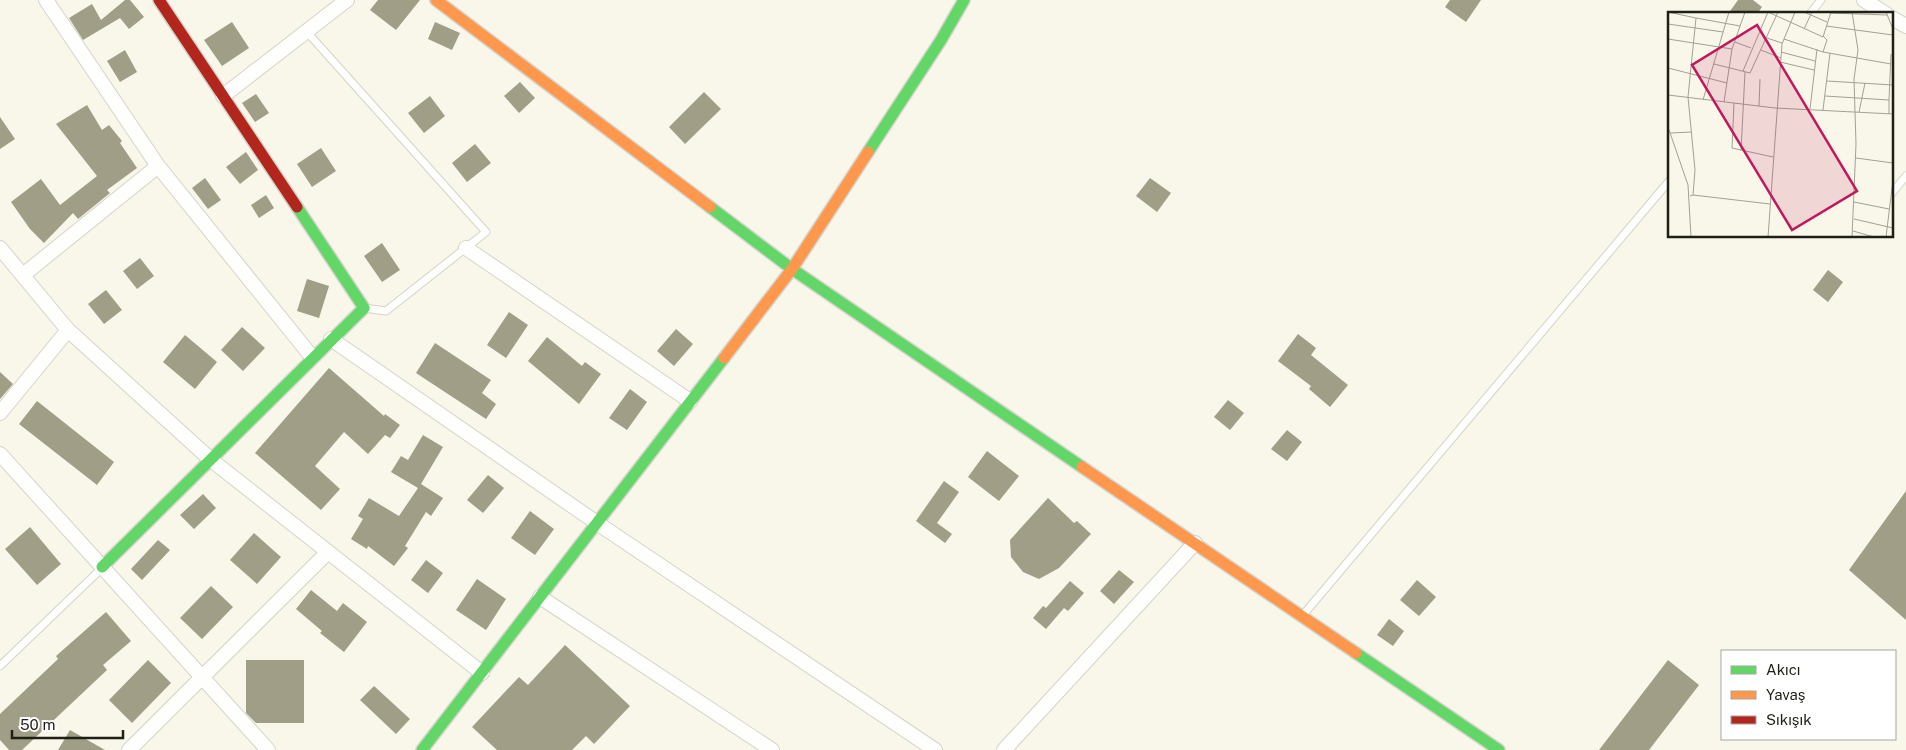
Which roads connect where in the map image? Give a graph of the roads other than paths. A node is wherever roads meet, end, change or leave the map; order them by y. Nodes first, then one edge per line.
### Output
1 (46, 0) edge
2 (159, 0) edge
3 (347, 0) edge
4 (436, 0) edge
5 (964, 0) edge
6 (1821, 0) edge
7 (1864, 0) edge
8 (1812, 12) edge
9 (1883, 12) edge
10 (1894, 19) edge
11 (1906, 26) edge
12 (307, 32) junction
13 (223, 96) junction
14 (158, 166) junction
15 (1906, 176) edge
16 (1668, 182) edge
17 (1894, 191) edge
18 (0, 248) edge
19 (466, 248) junction
20 (792, 269) junction
21 (23, 275) junction
22 (364, 308) junction
23 (68, 330) junction
24 (331, 339) junction
25 (312, 357) junction
26 (690, 401) junction
27 (0, 413) edge
28 (0, 454) edge
29 (210, 459) junction
30 (596, 523) junction
31 (1195, 543) junction
32 (328, 552) junction
33 (102, 567) junction
34 (540, 597) junction
35 (1302, 616) junction
36 (0, 666) edge
37 (482, 673) junction
38 (201, 676) junction
39 (129, 750) edge
40 (268, 750) edge
41 (422, 750) edge
42 (772, 750) edge
43 (935, 750) edge
44 (1004, 750) edge
45 (1499, 750) edge

1 - 14 street
2 - 13 street
3 - 12 street
4 - 20 street
5 - 20 street
6 - 8 lane
7 - 9 street
10 - 11 street
12 - 13 street
12 - 19 lane
13 - 22 street
14 - 21 street
14 - 25 street
15 - 17 lane
16 - 35 lane
18 - 21 street
19 - 22 lane
19 - 26 street
20 - 26 street
20 - 31 street
21 - 23 street
22 - 24 street
23 - 27 street
23 - 29 street
24 - 25 street
24 - 30 street
25 - 29 street
26 - 30 street
28 - 33 street
29 - 32 street
29 - 33 street
30 - 34 street
30 - 43 street
31 - 35 street
31 - 44 street
32 - 37 street
32 - 38 street
33 - 36 lane
33 - 38 street
34 - 37 street
34 - 42 street
35 - 45 street
37 - 41 street
38 - 39 street
38 - 40 street

